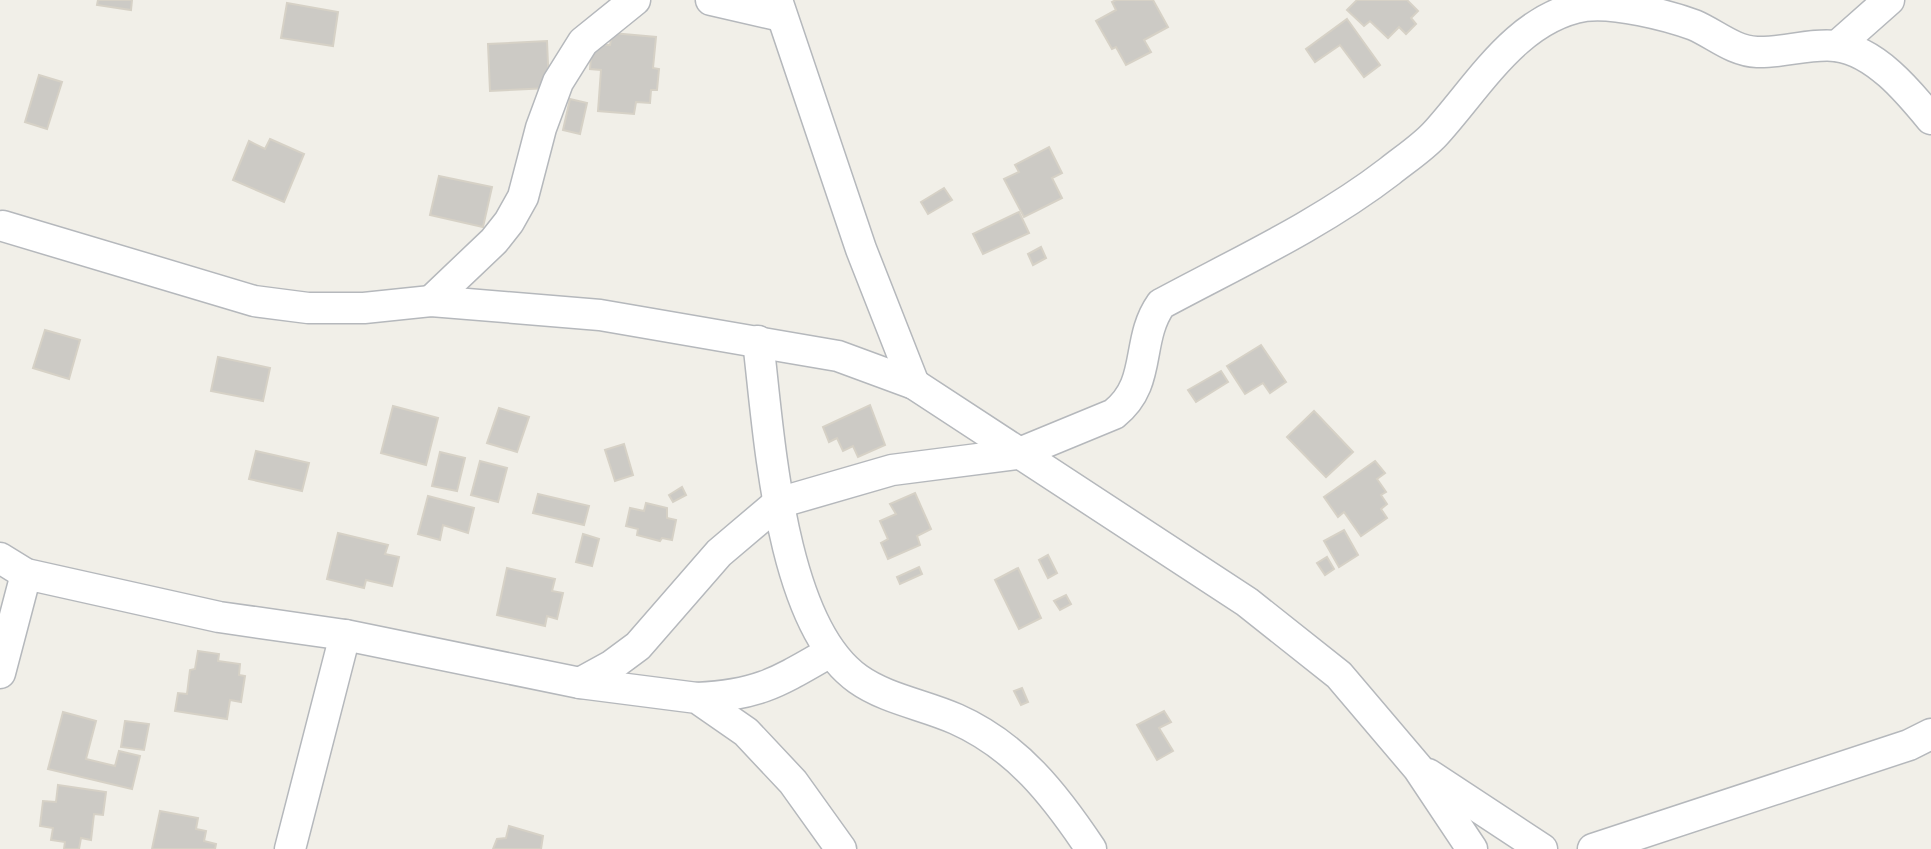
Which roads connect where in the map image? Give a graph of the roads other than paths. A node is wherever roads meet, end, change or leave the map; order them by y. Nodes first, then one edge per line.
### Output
1 (635, 0) edge
2 (712, 0) edge
3 (1674, 0) edge
4 (1889, 0) edge
5 (1589, 3) edge
6 (779, 8) edge
7 (1695, 26) junction
8 (1837, 46) junction
9 (1931, 119) edge
10 (1, 232) edge
11 (431, 301) junction
12 (758, 341) junction
13 (914, 384) junction
14 (1017, 454) junction
15 (778, 503) junction
16 (0, 558) edge
17 (26, 574) junction
18 (345, 635) junction
19 (830, 652) junction
20 (0, 673) edge
21 (580, 683) junction
22 (697, 698) junction
23 (1931, 734) edge
24 (1418, 768) junction
25 (290, 849) edge
26 (841, 849) edge
27 (1091, 849) edge
28 (1472, 849) edge
29 (1542, 849) edge
30 (1593, 849) edge

1 - 11 street
2 - 6 street
3 - 7 street
4 - 8 street
5 - 7 street
5 - 14 street
6 - 13 street
7 - 8 street
8 - 9 street
10 - 11 street
11 - 12 street
12 - 13 street
12 - 15 street
13 - 14 street
14 - 15 street
14 - 24 street
15 - 19 street
15 - 21 street
16 - 17 street
17 - 18 street
17 - 20 street
18 - 21 street
18 - 25 street
19 - 22 street
19 - 27 street
21 - 22 street
22 - 26 street
23 - 30 street
24 - 28 street
24 - 29 street

